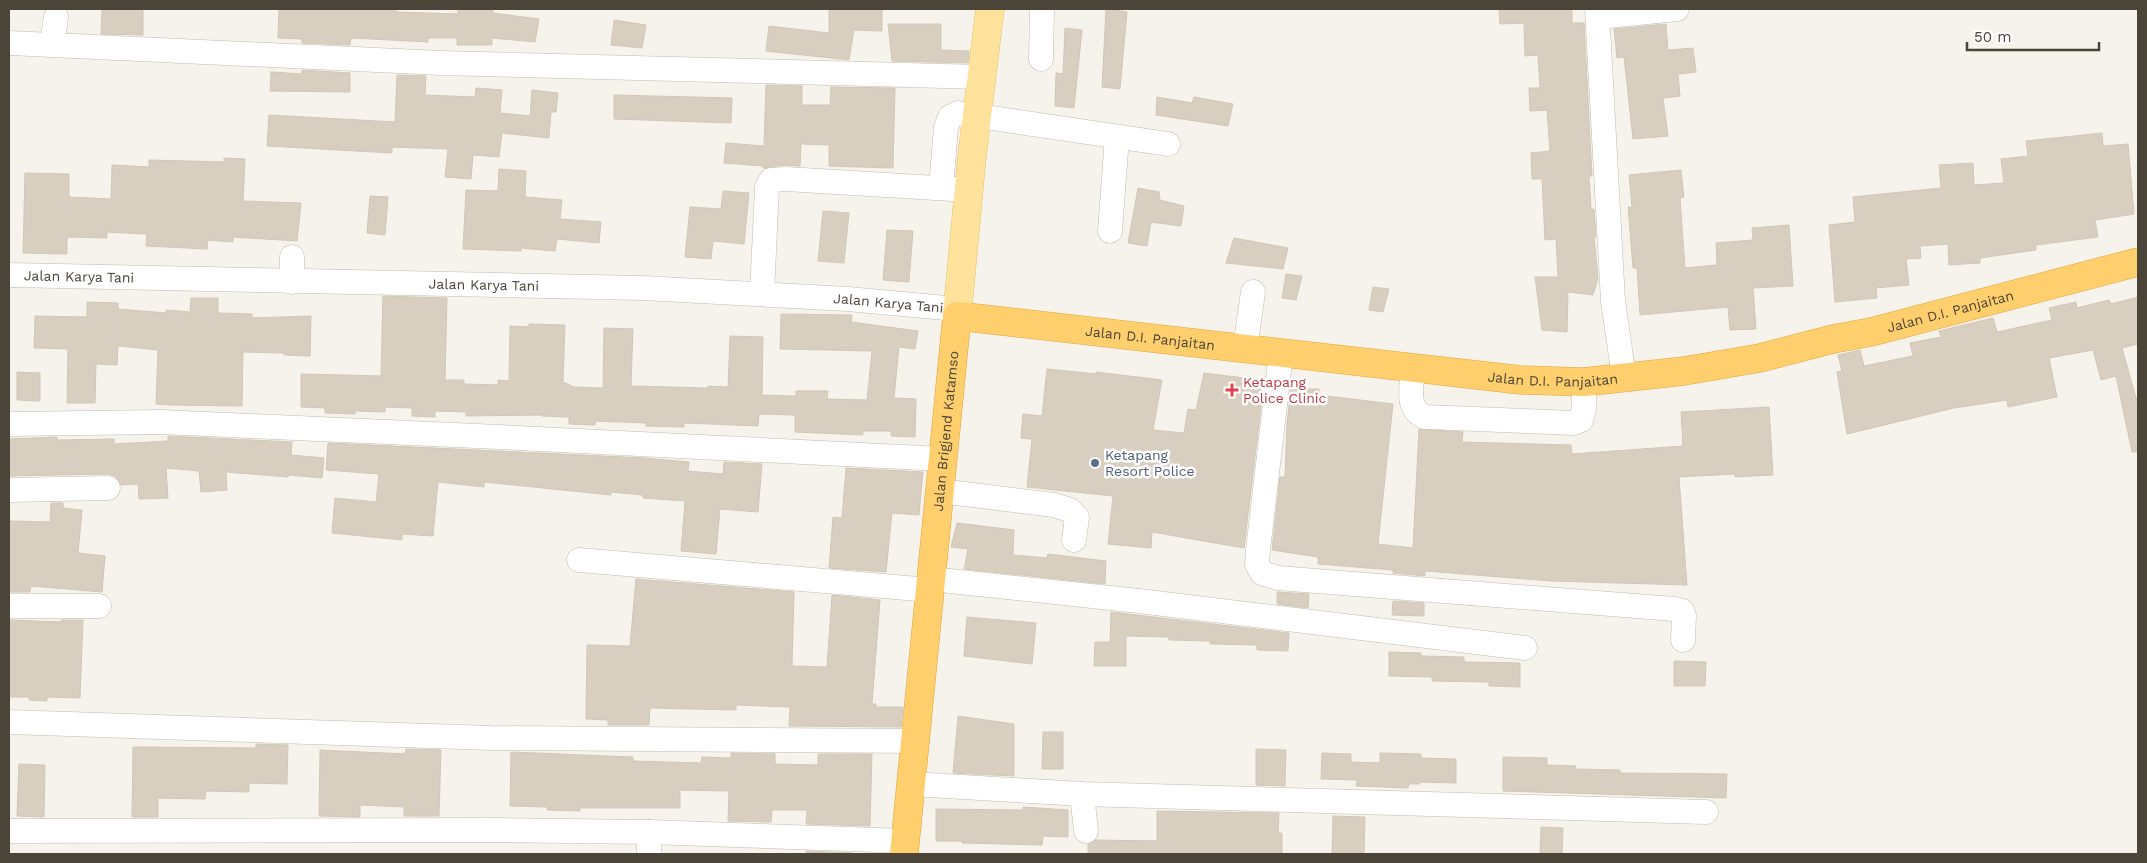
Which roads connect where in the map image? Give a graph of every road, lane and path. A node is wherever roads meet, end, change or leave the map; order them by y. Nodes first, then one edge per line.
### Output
1 (990, 9) edge
2 (1042, 9) edge
3 (1677, 9) edge
4 (1598, 13) edge
5 (56, 17) dead end
6 (9, 43) edge
7 (52, 45) junction
8 (1041, 59) dead end
9 (982, 77) junction
10 (977, 115) junction
11 (1117, 137) junction
12 (1168, 144) dead end
13 (941, 188) junction
14 (969, 190) junction
15 (1110, 231) dead end
16 (292, 257) dead end
17 (2138, 262) edge
18 (9, 274) edge
19 (292, 282) junction
20 (1253, 292) dead end
21 (762, 294) junction
22 (957, 312) junction
23 (1245, 349) junction
24 (1281, 353) junction
25 (1413, 368) junction
26 (1624, 377) junction
27 (1584, 382) junction
28 (9, 424) edge
29 (943, 459) junction
30 (108, 488) dead end
31 (9, 490) edge
32 (940, 491) junction
33 (1074, 540) dead end
34 (579, 560) dead end
35 (931, 585) junction
36 (9, 606) edge
37 (99, 606) dead end
38 (1683, 640) dead end
39 (1525, 648) dead end
40 (9, 722) edge
41 (917, 741) junction
42 (911, 784) junction
43 (1082, 794) junction
44 (1706, 812) dead end
45 (9, 831) edge
46 (1086, 831) dead end
47 (649, 843) edge
48 (905, 848) edge

1 - 9 main road, Jalan Brigjend Katamso
2 - 8 street
3 - 4 street
4 - 26 street
5 - 7 street
6 - 7 street
7 - 9 street
9 - 10 main road, Jalan Brigjend Katamso
10 - 11 street
10 - 13 street
10 - 14 main road, Jalan Brigjend Katamso
11 - 12 street
11 - 15 street
13 - 14 street
13 - 21 street
14 - 22 main road, Jalan Brigjend Katamso
16 - 19 street
17 - 26 highway, Jalan D.I. Panjaitan
18 - 19 street, Jalan Karya Tani
19 - 21 street, Jalan Karya Tani
20 - 23 street
21 - 22 street, Jalan Karya Tani
22 - 23 highway, Jalan D.I. Panjaitan
22 - 29 highway, Jalan Brigjend Katamso
23 - 24 highway, Jalan D.I. Panjaitan
24 - 25 highway, Jalan D.I. Panjaitan
24 - 38 street
25 - 27 highway, Jalan D.I. Panjaitan
25 - 27 street
26 - 27 highway, Jalan D.I. Panjaitan
28 - 29 street
29 - 32 highway, Jalan Brigjend Katamso
30 - 31 street
32 - 33 street
32 - 35 highway, Jalan Brigjend Katamso
34 - 35 street
35 - 39 street
35 - 41 highway, Jalan Brigjend Katamso
36 - 37 street
40 - 41 street
41 - 42 highway, Jalan Brigjend Katamso
42 - 43 street
42 - 48 highway, Jalan Brigjend Katamso
43 - 44 street
43 - 46 street
45 - 47 street
47 - 48 street

